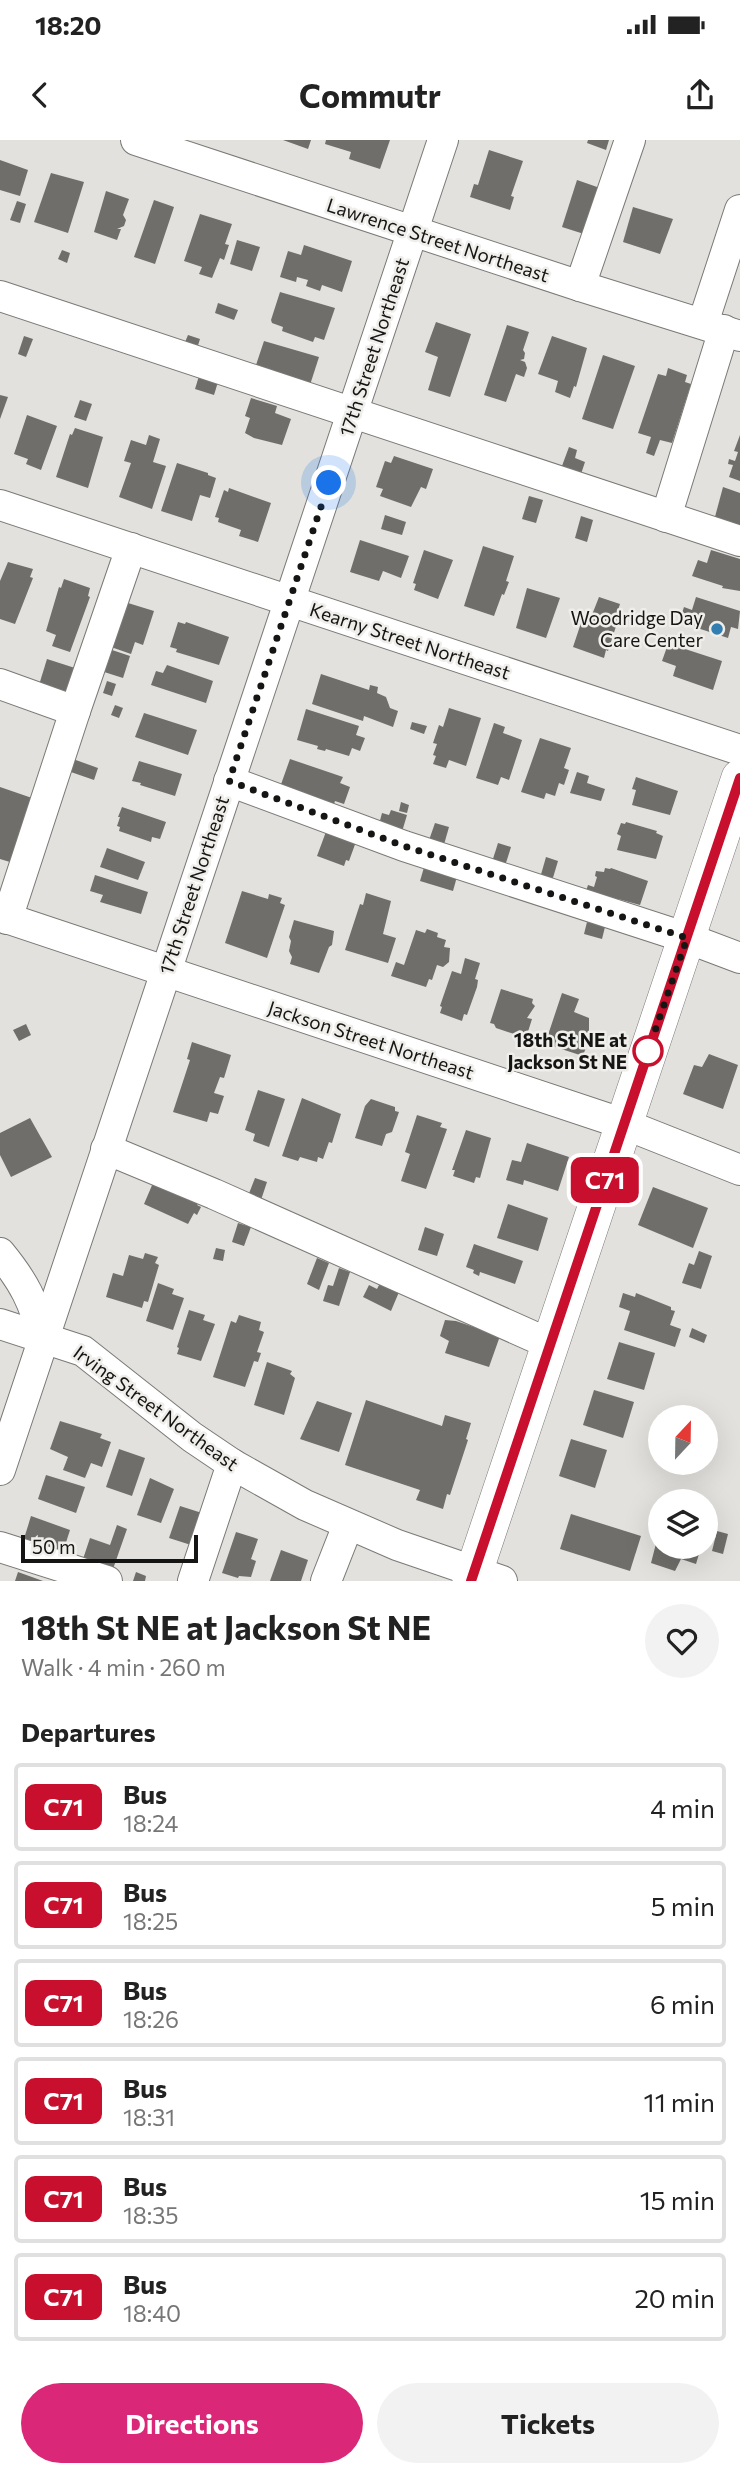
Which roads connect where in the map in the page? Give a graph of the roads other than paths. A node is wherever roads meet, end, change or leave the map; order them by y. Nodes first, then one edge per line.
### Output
1 (136, 140) edge
2 (443, 140) edge
3 (630, 140) edge
4 (740, 210) edge
5 (412, 231) junction
6 (580, 286) junction
7 (0, 296) edge
8 (722, 330) edge
9 (352, 414) junction
10 (0, 505) edge
11 (666, 517) junction
12 (740, 541) edge
13 (131, 548) junction
14 (289, 601) junction
15 (0, 684) edge
16 (75, 711) junction
17 (740, 750) edge
18 (740, 778) edge
19 (229, 781) junction
20 (3, 918) edge
21 (687, 938) junction
22 (740, 958) edge
23 (166, 971) junction
24 (624, 1124) junction
25 (106, 1149) junction
26 (740, 1170) edge
27 (0, 1253) edge
28 (0, 1324) edge
29 (43, 1338) junction
30 (550, 1344) junction
31 (232, 1464) junction
32 (0, 1470) edge
33 (348, 1524) junction
34 (0, 1547) edge
35 (482, 1578) edge
36 (107, 1581) edge
37 (193, 1581) edge
38 (326, 1581) edge

1 - 5 street, Lawrence Street Northeast
2 - 5 street, 17th Street Northeast
3 - 6 street
4 - 8 street
5 - 6 street, Lawrence Street Northeast
5 - 9 street, 17th Street Northeast
6 - 8 street, Lawrence Street Northeast
7 - 9 street
8 - 11 street
9 - 11 street
9 - 14 street, 17th Street Northeast
10 - 13 street, Kearny Street Northeast
11 - 12 street
13 - 14 street, Kearny Street Northeast
13 - 16 street
14 - 17 street, Kearny Street Northeast
14 - 19 street, 17th Street Northeast
15 - 16 street
16 - 20 street
18 - 21 main road
19 - 21 street
19 - 23 street, 17th Street Northeast
20 - 23 street, Jackson Street Northeast
21 - 22 street
21 - 24 main road
23 - 24 street, Jackson Street Northeast
23 - 25 street, 17th Street Northeast
24 - 26 street, Jackson Street Northeast
24 - 30 main road
25 - 29 street, 17th Street Northeast
25 - 30 street
27 - 29 street
28 - 29 street, Irving Street Northeast
29 - 31 street, Irving Street Northeast
29 - 32 street, 17th Street Northeast
30 - 35 main road
31 - 33 street, Irving Street Northeast
31 - 37 street
33 - 35 street, Irving Street Northeast
33 - 38 street
34 - 36 street

